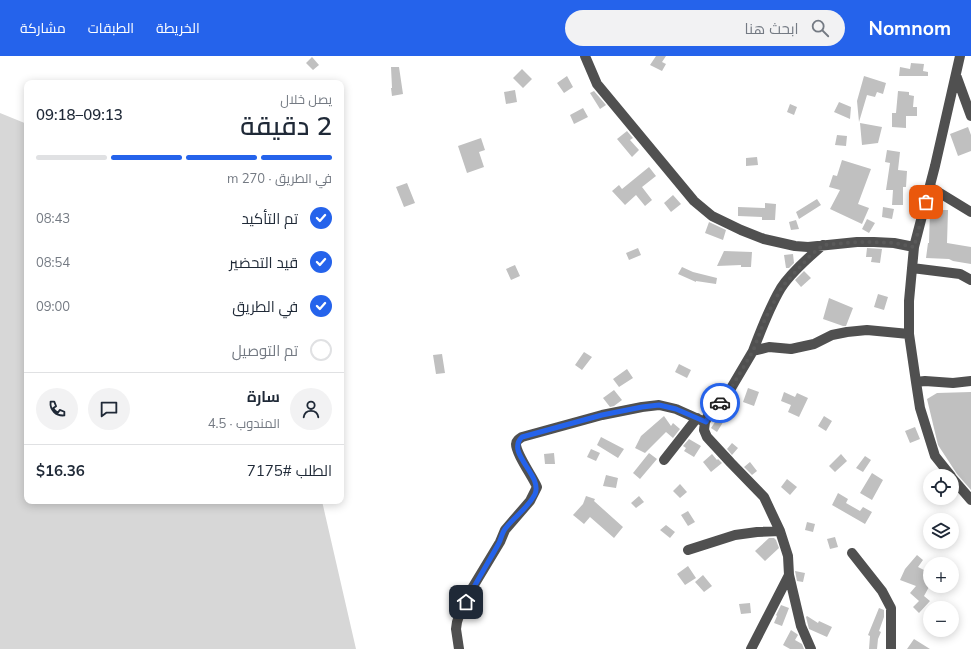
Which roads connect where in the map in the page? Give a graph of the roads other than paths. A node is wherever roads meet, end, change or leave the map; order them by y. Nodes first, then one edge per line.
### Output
1 (585, 56) edge
2 (960, 56) edge
3 (956, 75) junction
4 (971, 116) edge
5 (930, 187) junction
6 (971, 212) edge
7 (823, 245) junction
8 (914, 247) junction
9 (912, 268) junction
10 (971, 280) edge
11 (909, 334) junction
12 (753, 351) junction
13 (971, 381) edge
14 (916, 382) junction
15 (701, 420) junction
16 (664, 460) dead end
17 (945, 469) edge
18 (959, 486) edge
19 (971, 500) edge
20 (780, 531) junction
21 (688, 550) dead end
22 (852, 553) dead end
23 (789, 575) junction
24 (459, 649) edge
25 (751, 649) edge
26 (810, 649) edge
27 (891, 649) edge

1 - 7 street
2 - 3 street
3 - 4 street
3 - 5 street
5 - 6 street
5 - 8 street
7 - 8 street
7 - 12 street
8 - 9 street
9 - 10 street
9 - 11 street
11 - 12 street
11 - 14 street
12 - 15 street
13 - 14 street
14 - 17 street
15 - 16 street
15 - 20 street
15 - 24 street
18 - 19 street
20 - 21 street
20 - 23 street
22 - 27 street
23 - 25 street
23 - 26 street

